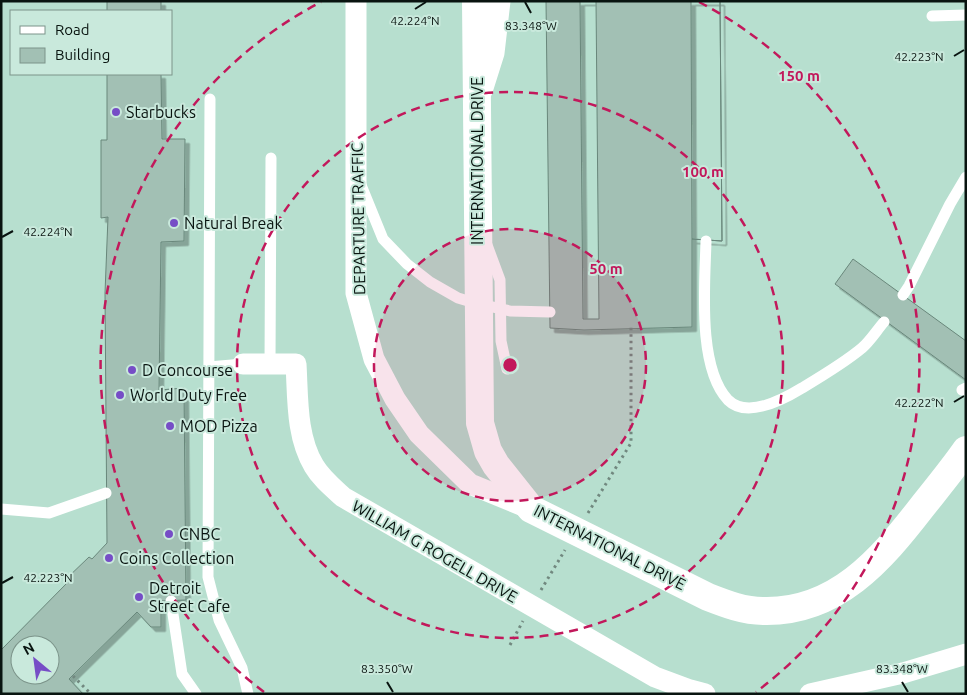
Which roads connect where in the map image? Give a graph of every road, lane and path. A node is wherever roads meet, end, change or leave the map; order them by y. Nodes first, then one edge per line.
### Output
1 (356, 1) edge
2 (476, 1) edge
3 (500, 1) edge
4 (966, 15) edge
5 (932, 16) dead end
6 (210, 99) dead end
7 (477, 106) junction
8 (271, 158) dead end
9 (357, 175) junction
10 (966, 177) edge
11 (478, 223) junction
12 (706, 241) dead end
13 (903, 295) dead end
14 (550, 312) dead end
15 (884, 322) dead end
16 (631, 325) dead end
17 (243, 364) joint
18 (270, 364) junction
19 (210, 366) junction
20 (507, 369) dead end
21 (963, 453) edge
22 (106, 493) dead end
23 (1, 509) edge
24 (531, 509) junction
25 (584, 519) dead end
26 (568, 545) dead end
27 (558, 562) dead end
28 (171, 601) dead end
29 (966, 654) edge
30 (73, 676) dead end
31 (91, 694) edge
32 (196, 694) edge
33 (248, 694) edge
34 (706, 694) edge
35 (810, 694) edge

1 - 9 street, DEPARTURE TRAFFIC
2 - 7 street, INTERNATIONAL DRIVE
3 - 7 street
4 - 5 lane
6 - 19 lane
7 - 11 street, INTERNATIONAL DRIVE
8 - 18 lane
9 - 14 lane
9 - 24 street, DEPARTURE TRAFFIC
10 - 13 lane
11 - 20 lane
11 - 24 street, INTERNATIONAL DRIVE
12 - 15 lane
16 - 25 path
17 - 18 street, WILLIAM G ROGELL DRIVE
17 - 19 lane
18 - 34 street, WILLIAM G ROGELL DRIVE
19 - 33 lane
21 - 24 street, INTERNATIONAL DRIVE
22 - 23 lane
26 - 27 path
28 - 32 lane
29 - 35 street
30 - 31 path

